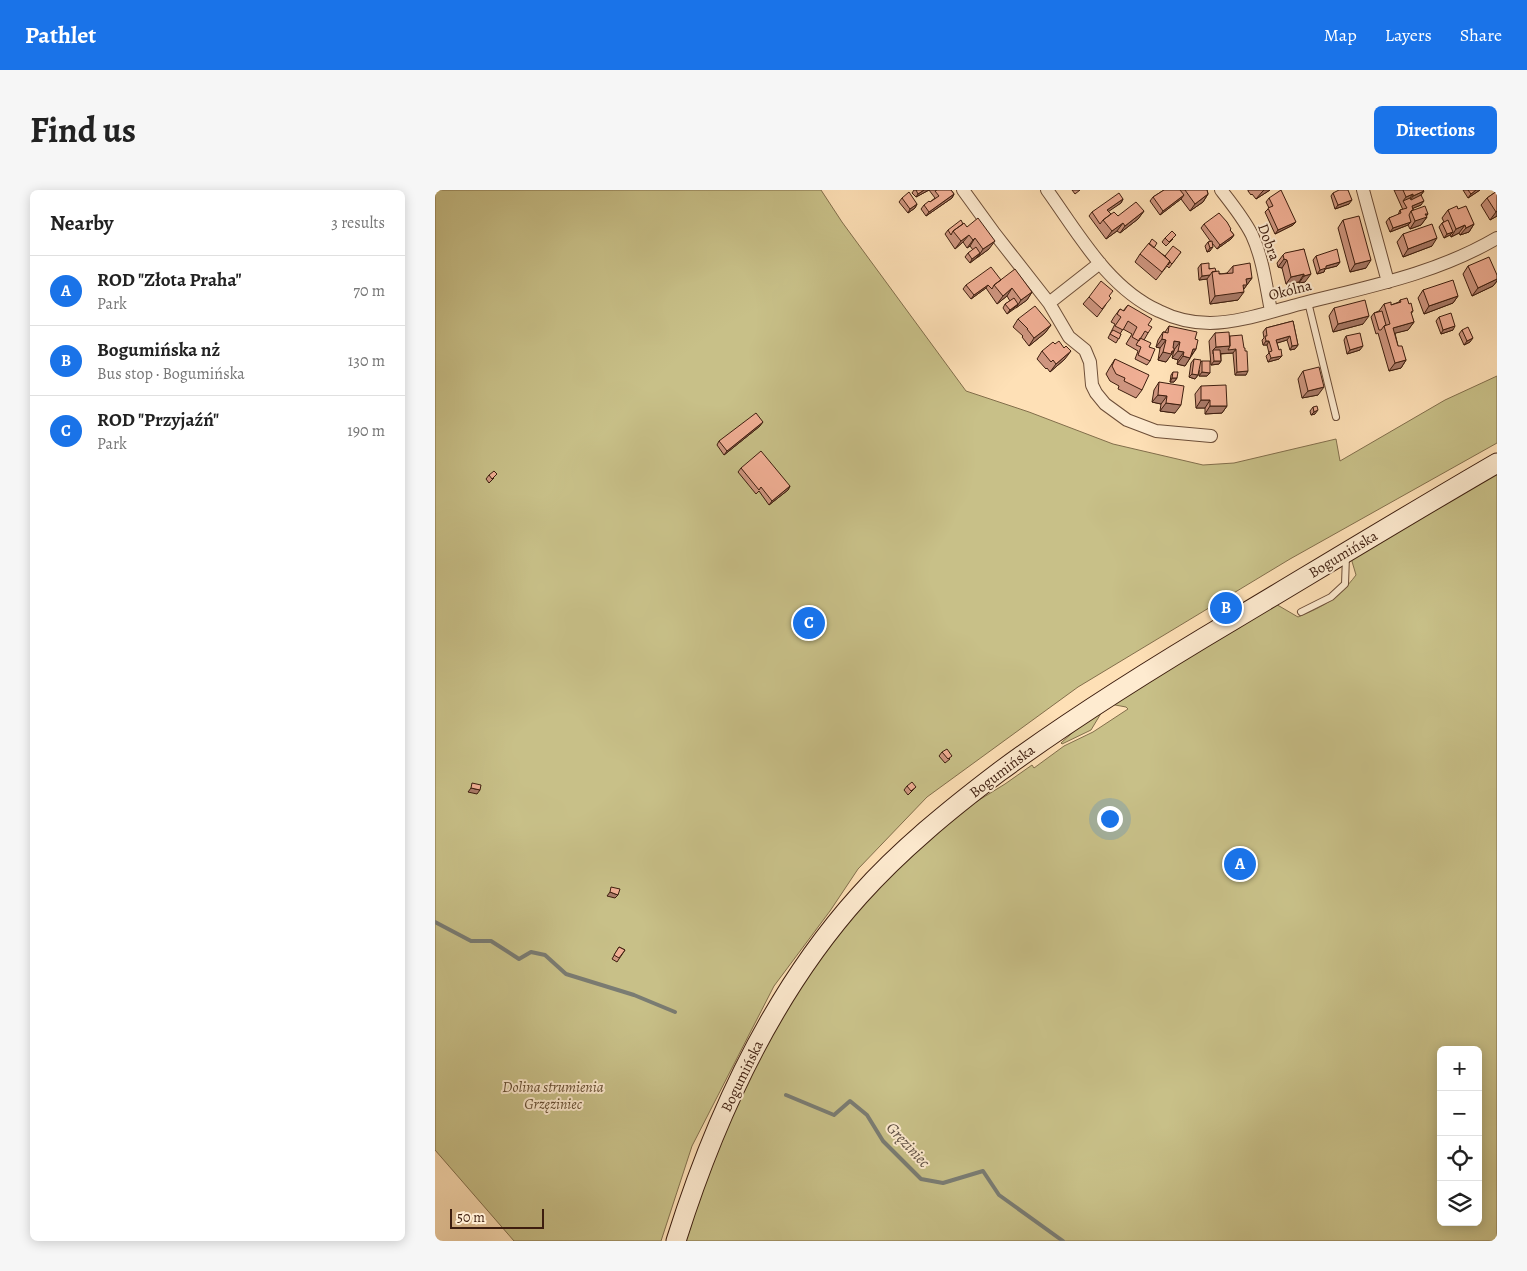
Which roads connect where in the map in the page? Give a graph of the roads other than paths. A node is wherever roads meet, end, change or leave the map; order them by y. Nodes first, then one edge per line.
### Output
1 (963, 190) edge
2 (1047, 190) edge
3 (1221, 190) edge
4 (1363, 190) edge
5 (1497, 238) edge
6 (1100, 263) junction
7 (1388, 282) junction
8 (1308, 302) junction
9 (1049, 303) junction
10 (1271, 311) junction
11 (1336, 417) dead end
12 (1211, 436) dead end
13 (1497, 463) edge
14 (1346, 552) junction
15 (1301, 612) dead end
16 (676, 1241) edge

1 - 9 street
2 - 6 street, Okólna
3 - 10 street, Dobra
4 - 7 street
5 - 7 street, Okólna
6 - 9 street
6 - 10 street, Okólna
7 - 8 street, Okólna
8 - 10 street, Okólna
8 - 11 lane
9 - 12 street
13 - 14 street, Bogumińska
14 - 15 lane
14 - 16 street, Bogumińska

